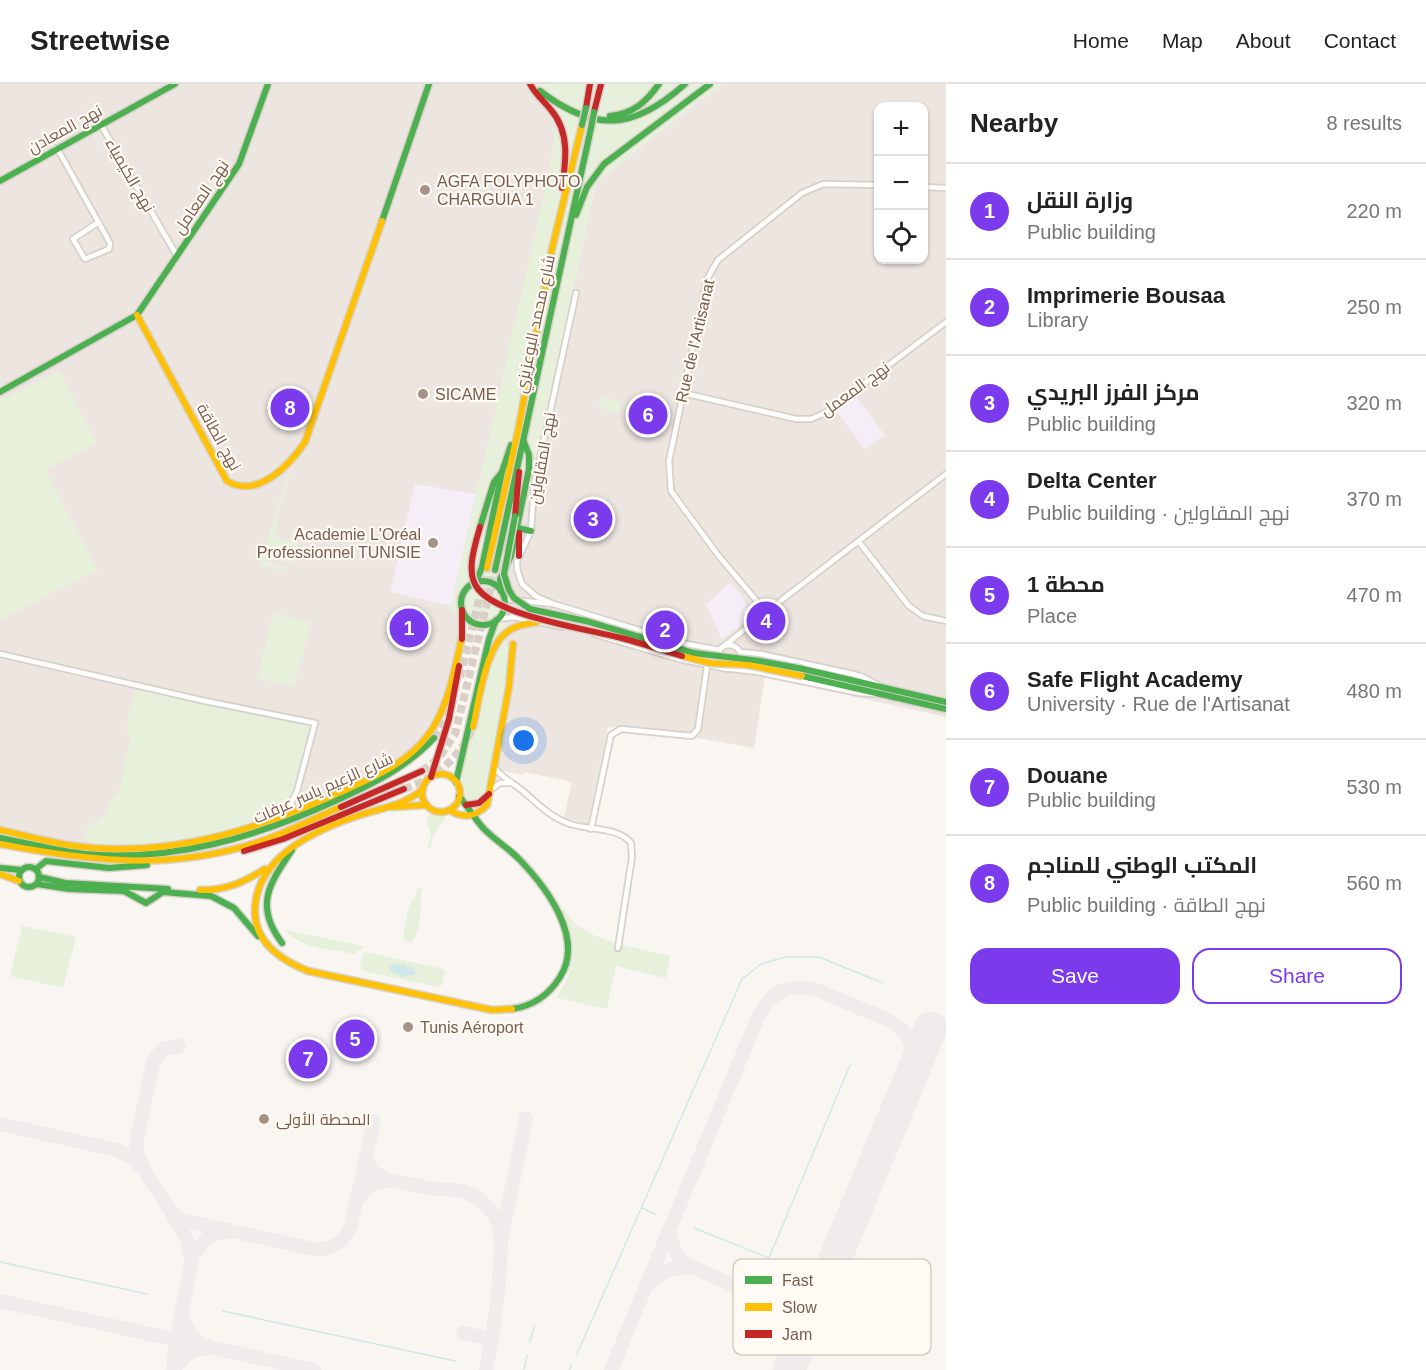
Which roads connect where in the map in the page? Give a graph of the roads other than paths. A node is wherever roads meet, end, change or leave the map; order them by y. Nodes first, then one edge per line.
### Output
1 (175, 84) edge
2 (268, 84) edge
3 (429, 84) edge
4 (531, 84) edge
5 (541, 84) edge
6 (590, 84) edge
7 (601, 84) edge
8 (659, 84) edge
9 (685, 84) edge
10 (710, 84) edge
11 (101, 125) junction
12 (57, 148) junction
13 (0, 181) edge
14 (874, 185) edge
15 (928, 187) edge
16 (946, 188) edge
17 (99, 222) junction
18 (552, 249) junction
19 (177, 256) junction
20 (562, 259) junction
21 (576, 293) dead end
22 (137, 315) junction
23 (946, 322) edge
24 (0, 392) edge
25 (683, 393) junction
26 (518, 430) junction
27 (524, 442) junction
28 (519, 466) junction
29 (502, 472) junction
30 (946, 474) edge
31 (517, 528) junction
32 (531, 531) junction
33 (859, 542) junction
34 (519, 556) junction
35 (476, 582) junction
36 (501, 591) junction
37 (504, 599) junction
38 (554, 604) junction
39 (462, 610) junction
40 (766, 612) junction
41 (497, 619) junction
42 (946, 621) edge
43 (538, 622) junction
44 (739, 632) junction
45 (462, 637) junction
46 (513, 644) dead end
47 (722, 649) junction
48 (739, 650) junction
49 (0, 654) edge
50 (707, 666) junction
51 (723, 668) junction
52 (732, 669) junction
53 (803, 673) junction
54 (879, 690) junction
55 (946, 702) edge
56 (946, 709) edge
57 (473, 727) tunnel mouth
58 (434, 738) tunnel mouth
59 (495, 768) junction
60 (422, 771) tunnel mouth
61 (430, 777) junction
62 (456, 782) junction
63 (510, 783) junction
64 (404, 789) tunnel mouth
65 (423, 789) junction
66 (492, 789) junction
67 (297, 791) junction
68 (459, 796) junction
69 (427, 805) junction
70 (466, 805) junction
71 (388, 807) junction
72 (306, 808) junction
73 (448, 810) junction
74 (475, 816) junction
75 (284, 818) junction
76 (591, 829) junction
77 (0, 830) edge
78 (0, 838) edge
79 (0, 844) edge
80 (294, 846) junction
81 (204, 855) junction
82 (156, 861) junction
83 (271, 866) junction
84 (0, 868) edge
85 (36, 869) junction
86 (22, 870) junction
87 (0, 874) edge
88 (39, 877) junction
89 (19, 881) junction
90 (37, 884) junction
91 (84, 887) junction
92 (263, 940) junction
93 (282, 943) dead end
94 (618, 948) dead end

1 - 11 main road, نهج المعادن
2 - 19 main road, نهج المعامل
3 - 22 main road, نهج الطاقة
4 - 9 main road
4 - 18 main road
5 - 8 main road
6 - 18 main road, شارع محمد البوعزيزي, bridge
7 - 20 main road, شارع محمد البوعزيزي, bridge
10 - 20 main road
11 - 12 main road, نهج المعادن
11 - 19 street, نهج الكيمياء
12 - 13 main road, نهج المعادن
12 - 17 street
14 - 25 street, Rue de l'Artisanat
15 - 16 street
17 - 17 street
18 - 26 main road, شارع محمد البوعزيزي
19 - 22 main road, نهج المعامل
20 - 27 main road, شارع محمد البوعزيزي
21 - 32 street, نهج المقاولين
22 - 24 main road
23 - 25 street, نهج المعمل
25 - 40 street, Rue de l'Artisanat
26 - 28 main road, شارع محمد البوعزيزي
26 - 29 main road, شارع محمد البوعزيزي
27 - 28 main road, شارع محمد البوعزيزي
27 - 31 main road
28 - 53 main road, bridge
29 - 35 main road, شارع محمد البوعزيزي
29 - 53 main road, bridge
30 - 33 street
31 - 32 main road
31 - 34 main road
31 - 36 main road
32 - 34 street, نهج المقاولين
33 - 40 street
33 - 42 street
34 - 38 street
35 - 36 main road
35 - 39 main road
36 - 37 main road
37 - 38 street
37 - 41 main road
38 - 47 street
39 - 41 main road
39 - 45 main road
40 - 44 street
41 - 43 street
41 - 62 main road
43 - 50 street
43 - 57 main road
44 - 47 street
44 - 48 street
45 - 61 main road
45 - 72 main road
46 - 59 main road
47 - 48 street
47 - 51 street
48 - 52 street
48 - 54 street
49 - 67 street
50 - 51 street
50 - 76 street
51 - 52 street
52 - 54 street
53 - 54 main road
54 - 55 main road
54 - 56 main road
58 - 78 main road, شارع الزعيم ياسر عرفات
59 - 63 street
59 - 66 main road
60 - 81 main road, شارع الزعيم ياسر عرفات
61 - 62 main road
61 - 65 main road
62 - 68 main road
63 - 66 street
63 - 76 street
64 - 81 main road
65 - 69 main road
65 - 71 main road
66 - 70 main road
66 - 74 main road
67 - 72 street
67 - 75 street
68 - 70 main road
68 - 73 main road
69 - 71 main road
69 - 73 main road
70 - 74 main road
71 - 80 main road
72 - 75 main road
73 - 74 main road
74 - 92 main road
75 - 77 main road
76 - 94 street
79 - 82 main road, شارع الزعيم ياسر عرفات
80 - 83 main road
80 - 93 main road
81 - 82 main road, شارع الزعيم ياسر عرفات
82 - 85 main road
83 - 91 main road
83 - 92 main road
84 - 86 main road
85 - 86 main road
85 - 88 main road
86 - 89 main road
87 - 89 main road
88 - 90 main road
88 - 91 main road
89 - 90 main road
90 - 91 main road
91 - 92 main road

